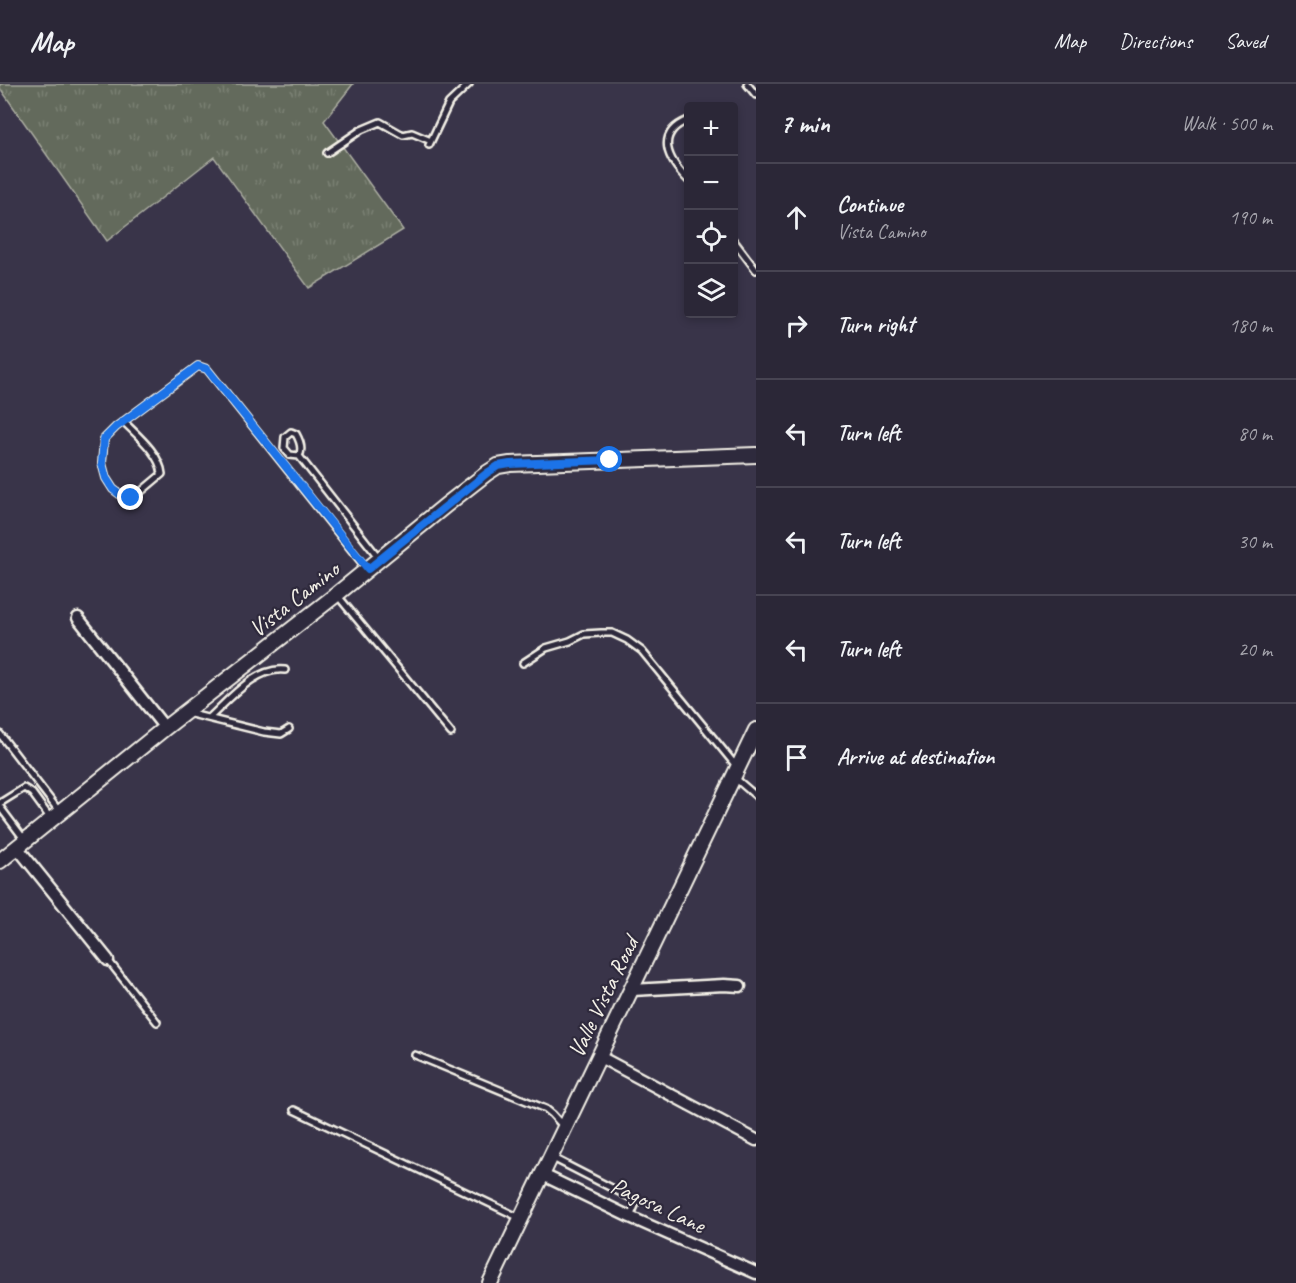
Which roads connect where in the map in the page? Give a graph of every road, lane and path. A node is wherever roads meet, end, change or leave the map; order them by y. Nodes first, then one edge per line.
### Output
1 (469, 84) edge
2 (747, 84) edge
3 (756, 95) edge
4 (684, 122) edge
5 (327, 153) dead end
6 (684, 175) edge
7 (738, 247) edge
8 (756, 270) edge
9 (124, 422) junction
10 (756, 454) edge
11 (298, 456) junction
12 (380, 559) junction
13 (368, 569) junction
14 (337, 594) junction
15 (78, 618) dead end
16 (523, 663) dead end
17 (285, 670) dead end
18 (185, 712) junction
19 (209, 718) junction
20 (165, 728) junction
21 (289, 729) dead end
22 (756, 730) edge
23 (451, 733) dead end
24 (0, 734) edge
25 (736, 772) junction
26 (756, 796) edge
27 (0, 805) edge
28 (56, 816) junction
29 (21, 844) junction
30 (0, 861) edge
31 (108, 960) joint
32 (740, 986) dead end
33 (632, 990) junction
34 (157, 1022) dead end
35 (415, 1055) dead end
36 (600, 1057) junction
37 (294, 1110) dead end
38 (565, 1129) junction
39 (756, 1140) edge
40 (551, 1157) junction
41 (543, 1175) junction
42 (630, 1217) junction
43 (522, 1219) junction
44 (756, 1273) edge
45 (490, 1283) edge

1 - 5 lane
2 - 3 lane
4 - 6 lane
7 - 8 lane
9 - 9 lane
9 - 13 lane
10 - 12 street, Vista Camino
11 - 11 lane
11 - 12 lane
12 - 13 street, Vista Camino
13 - 14 street, Vista Camino
14 - 18 street, Vista Camino
14 - 23 lane
15 - 20 street
16 - 25 lane
17 - 19 lane
18 - 19 lane
18 - 20 street, Vista Camino
19 - 21 lane
20 - 28 street, Vista Camino
22 - 25 street, Valle Vista Road
24 - 28 lane
25 - 26 lane
25 - 33 street, Valle Vista Road
27 - 28 lane
27 - 29 lane
28 - 29 street, Vista Camino
29 - 30 street, Vista Camino
29 - 31 street
31 - 34 lane
32 - 33 street
33 - 36 street, Valle Vista Road
35 - 38 lane
36 - 38 street, Valle Vista Road
36 - 39 street
37 - 43 lane
38 - 40 street, Valle Vista Road
40 - 41 street, Valle Vista Road
40 - 42 lane
41 - 42 street, Pagosa Lane
41 - 43 street, Valle Vista Road
42 - 44 street, Pagosa Lane
43 - 45 street, Valle Vista Road

